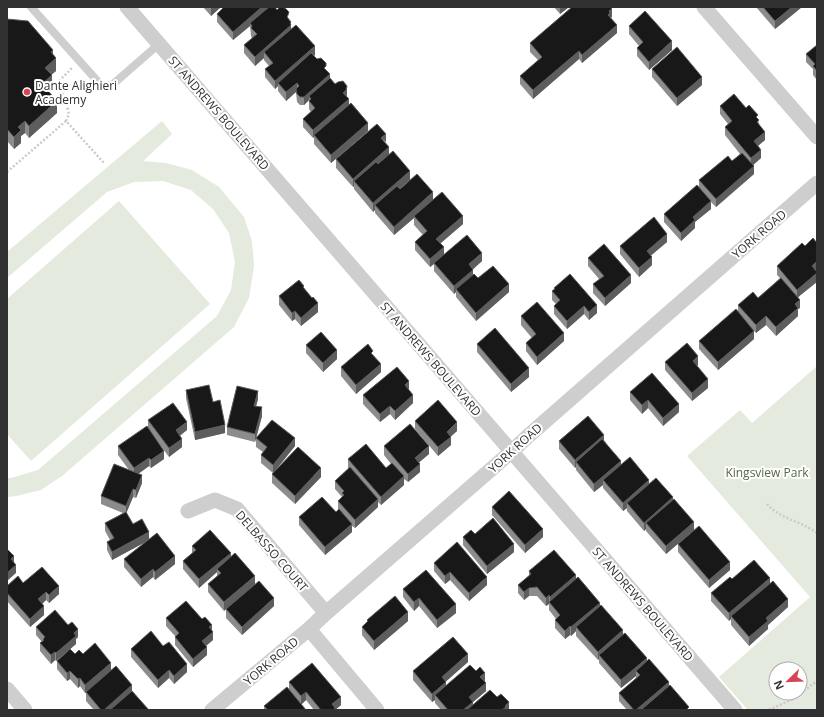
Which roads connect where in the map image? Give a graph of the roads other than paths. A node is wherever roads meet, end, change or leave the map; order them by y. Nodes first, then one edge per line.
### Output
1 (31, 7) edge
2 (127, 7) edge
3 (704, 7) edge
4 (159, 44) junction
5 (817, 137) edge
6 (817, 182) edge
7 (511, 452) junction
8 (188, 511) dead end
9 (326, 613) junction
10 (309, 630) junction
11 (7, 689) edge
12 (25, 710) edge
13 (212, 710) edge
14 (377, 710) edge
15 (735, 710) edge

1 - 4 lane
2 - 4 street, ST ANDREWS BOULEVARD
3 - 5 street
4 - 7 street, ST ANDREWS BOULEVARD
6 - 7 street, YORK ROAD
7 - 9 street, YORK ROAD
7 - 15 street, ST ANDREWS BOULEVARD
8 - 9 street, DELBASSO COURT
9 - 10 street, YORK ROAD
10 - 13 street, YORK ROAD
10 - 14 street
11 - 12 street

